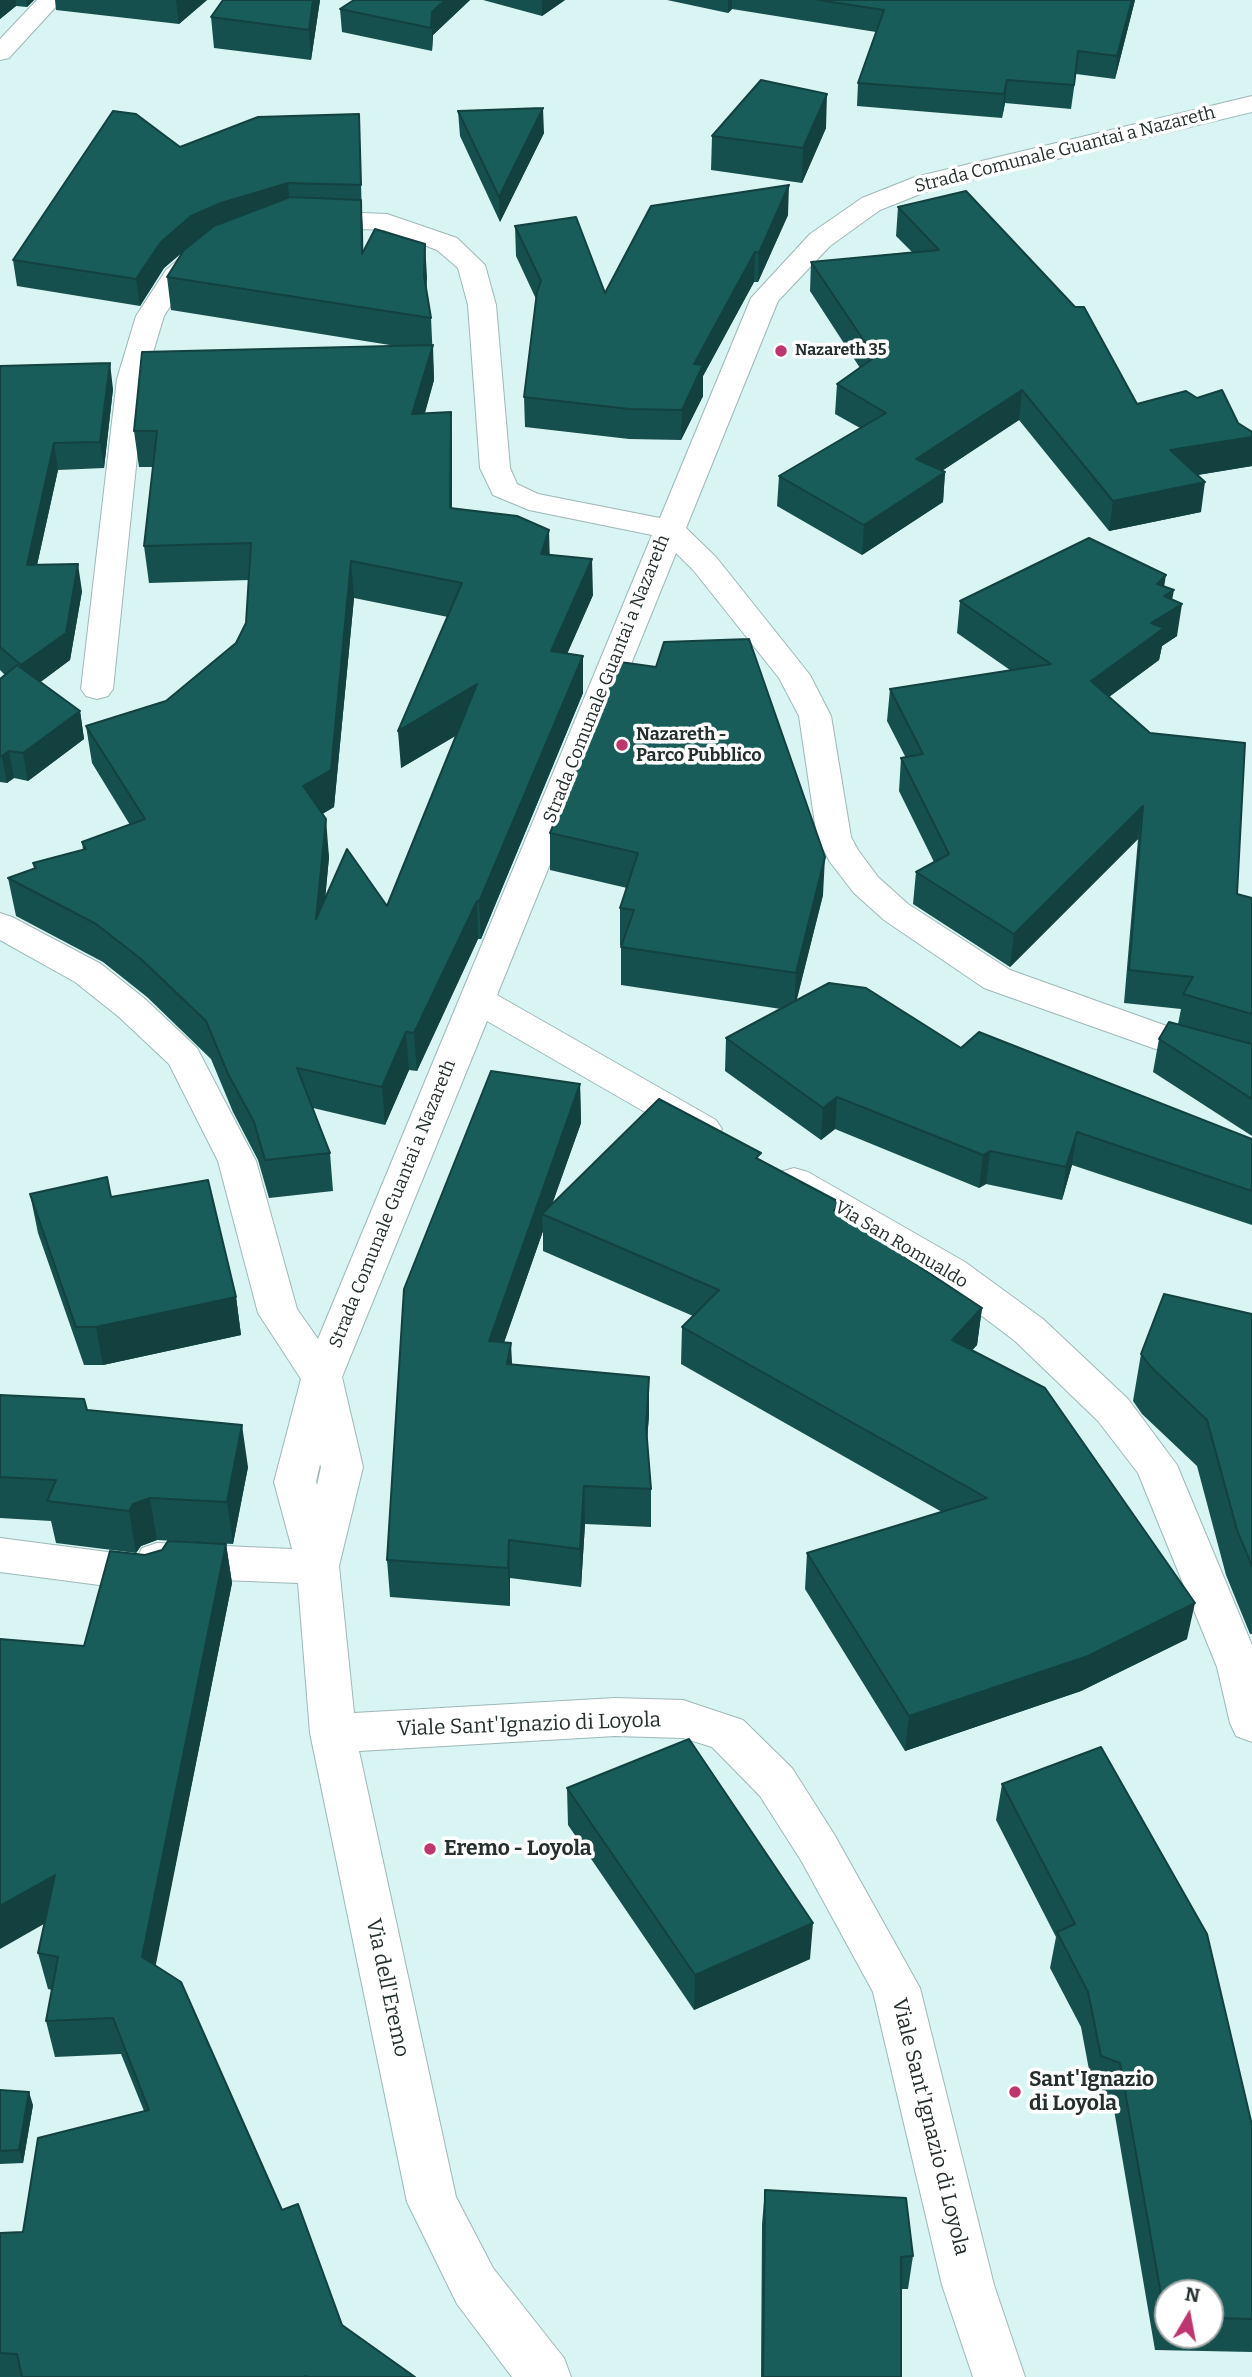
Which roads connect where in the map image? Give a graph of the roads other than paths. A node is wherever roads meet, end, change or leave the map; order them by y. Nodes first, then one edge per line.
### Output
1 (50, 0) edge
2 (0, 53) edge
3 (1252, 104) edge
4 (279, 223) edge
5 (235, 237) edge
6 (668, 529) junction
7 (97, 689) dead end
8 (0, 925) edge
9 (477, 999) junction
10 (1252, 1064) edge
11 (322, 1377) junction
12 (0, 1555) edge
13 (318, 1567) junction
14 (1252, 1723) edge
15 (333, 1734) junction
16 (545, 2377) edge
17 (999, 2377) edge

1 - 2 street
3 - 6 street, Strada Comunale Guantai a Nazareth
4 - 6 street
5 - 7 street
6 - 9 street, Strada Comunale Guantai a Nazareth
6 - 10 street
8 - 11 street
9 - 11 street, Strada Comunale Guantai a Nazareth
9 - 14 street, Via San Romualdo
11 - 13 street
12 - 13 street
13 - 15 street, Via dell'Eremo
15 - 16 street, Via dell'Eremo
15 - 17 street, Viale Sant'Ignazio di Loyola

